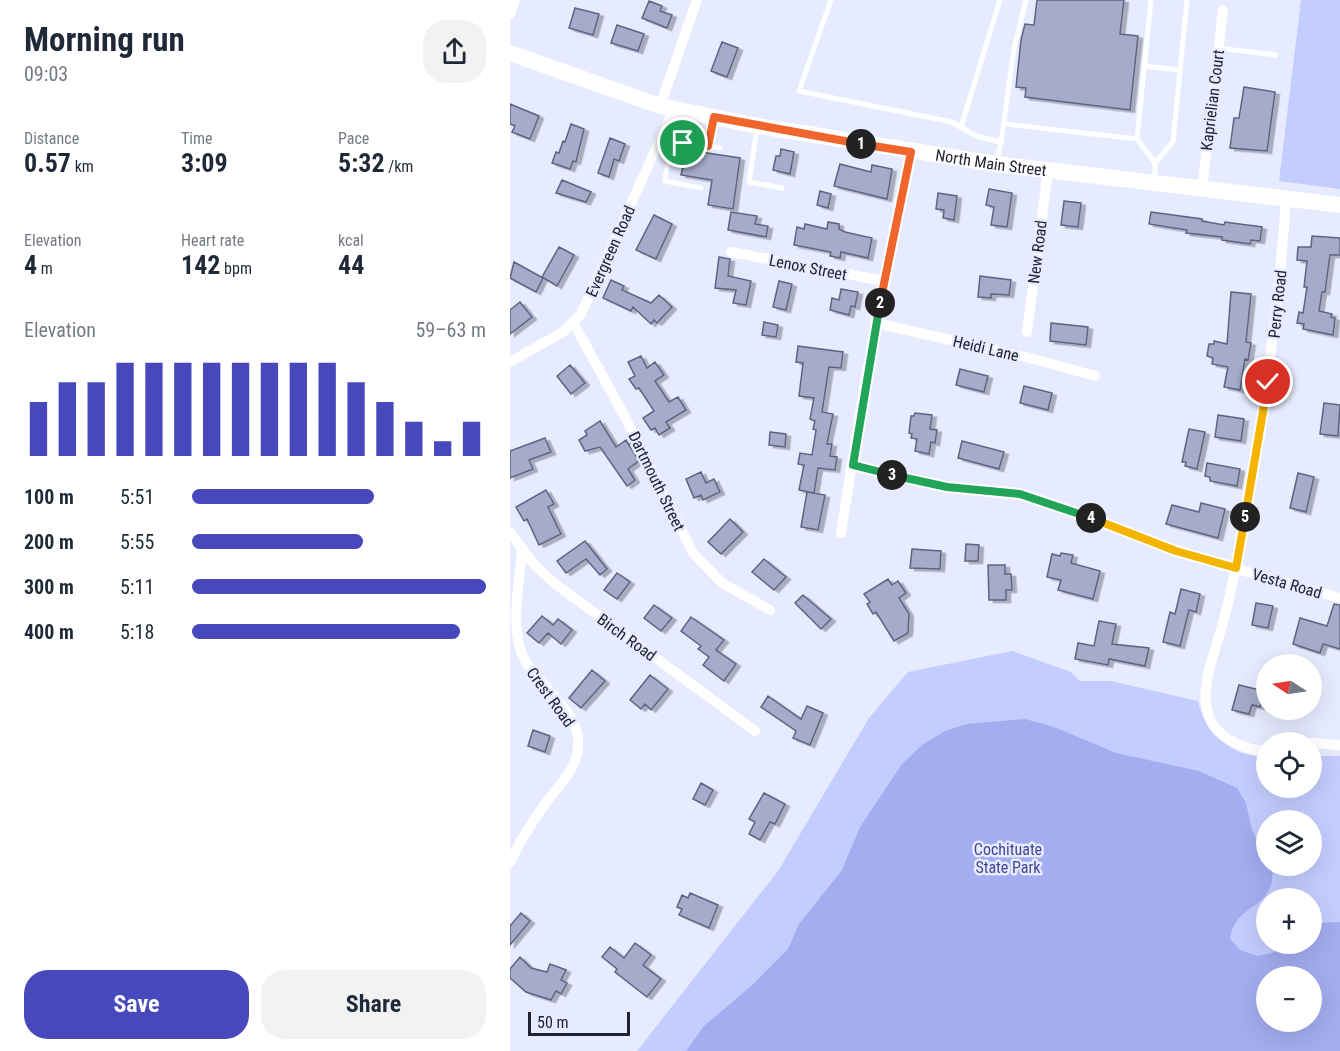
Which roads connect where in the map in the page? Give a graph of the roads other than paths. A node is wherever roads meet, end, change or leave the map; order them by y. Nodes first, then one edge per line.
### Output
1 (515, 0) edge
2 (697, 0) edge
3 (831, 0) edge
4 (1000, 0) edge
5 (1026, 0) edge
6 (1151, 0) edge
7 (1187, 0) edge
8 (1223, 10) dead end
9 (510, 14) edge
10 (1218, 48) junction
11 (510, 53) edge
12 (1276, 55) dead end
13 (1144, 66) junction
14 (1180, 70) junction
15 (667, 108) junction
16 (714, 117) junction
17 (1004, 124) junction
18 (758, 126) junction
19 (961, 127) junction
20 (1137, 139) junction
21 (1001, 142) junction
22 (708, 146) junction
23 (720, 148) dead end
24 (911, 152) junction
25 (1155, 163) junction
26 (996, 164) junction
27 (1048, 171) junction
28 (1154, 184) junction
29 (701, 188) dead end
30 (782, 188) dead end
31 (1202, 189) junction
32 (1286, 199) junction
33 (1340, 205) edge
34 (731, 252) dead end
35 (884, 281) junction
36 (876, 323) junction
37 (574, 324) junction
38 (1027, 332) dead end
39 (510, 362) edge
40 (1095, 376) dead end
41 (853, 465) junction
42 (510, 532) edge
43 (841, 533) dead end
44 (522, 549) junction
45 (1236, 568) junction
46 (1340, 598) edge
47 (770, 610) dead end
48 (755, 731) dead end
49 (1322, 744) edge
50 (1340, 745) edge
51 (1256, 749) edge
52 (510, 863) edge

1 - 9 street
2 - 15 street, Evergreen Road
3 - 19 lane
4 - 19 lane
5 - 17 lane
6 - 13 lane
7 - 14 lane
8 - 10 street, Kaprielian Court
10 - 12 lane
10 - 31 street, Kaprielian Court
11 - 15 main road, North Main Street
13 - 14 lane
13 - 20 lane
14 - 25 lane
15 - 16 main road, North Main Street
15 - 37 street, Evergreen Road
16 - 18 main road, North Main Street
16 - 22 lane
17 - 20 lane
17 - 21 lane
18 - 24 main road, North Main Street
18 - 30 lane
19 - 21 lane
20 - 25 lane
21 - 26 lane
22 - 23 lane
22 - 29 lane
24 - 26 main road, North Main Street
24 - 35 street
25 - 28 lane
26 - 27 main road, North Main Street
27 - 28 main road, North Main Street
27 - 38 street, New Road
28 - 31 main road, North Main Street
31 - 32 main road, North Main Street
32 - 33 main road, North Main Street
32 - 45 street, Perry Road
34 - 35 street, Lenox Street
35 - 36 street
36 - 40 street, Heidi Lane
36 - 41 street
37 - 39 street, Evergreen Road
37 - 47 street, Dartmouth Street
41 - 43 street
41 - 45 street, Vesta Road
42 - 44 street, Birch Road
44 - 48 street, Birch Road
44 - 52 street, Crest Road
45 - 46 street, Vesta Road
45 - 51 street, Perry Road
49 - 50 street

